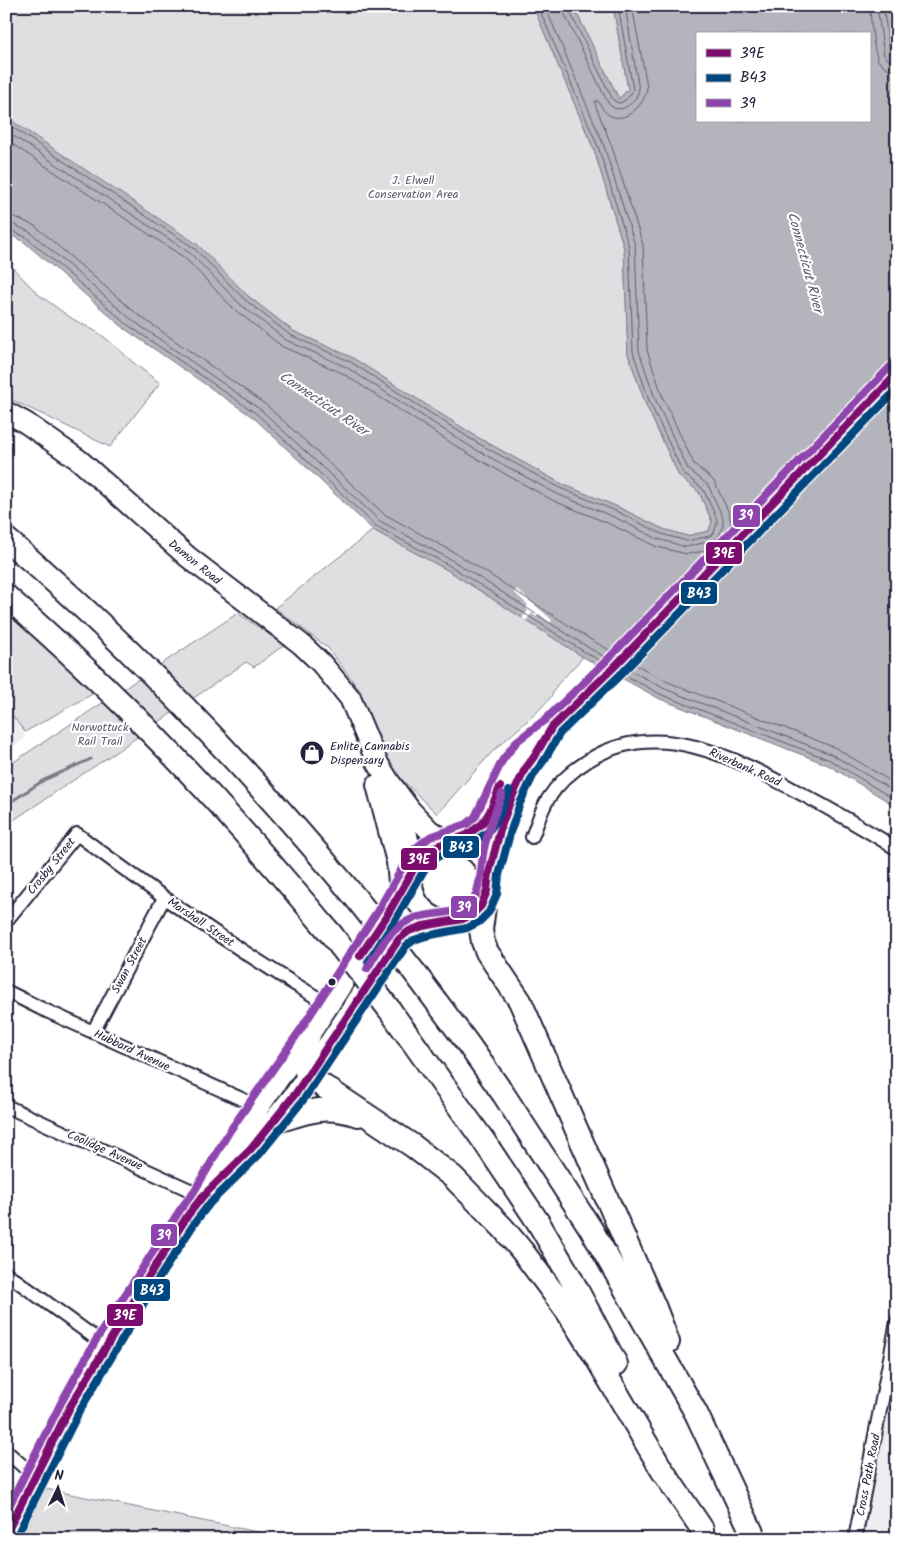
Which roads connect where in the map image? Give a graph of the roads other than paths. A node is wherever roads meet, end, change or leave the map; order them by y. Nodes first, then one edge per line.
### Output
1 (897, 374) edge
2 (6, 412) edge
3 (6, 539) edge
4 (6, 596) edge
5 (552, 727) junction
6 (363, 730) junction
7 (377, 785) junction
8 (77, 834) joint
9 (532, 838) dead end
10 (449, 842) junction
11 (897, 849) edge
12 (413, 869) junction
13 (490, 873) junction
14 (400, 892) junction
15 (164, 898) junction
16 (485, 899) junction
17 (6, 921) edge
18 (446, 921) junction
19 (6, 991) edge
20 (329, 1005) junction
21 (93, 1032) junction
22 (309, 1035) junction
23 (308, 1076) junction
24 (6, 1106) edge
25 (265, 1115) junction
26 (373, 1119) junction
27 (203, 1196) junction
28 (6, 1273) edge
29 (897, 1322) edge
30 (106, 1345) junction
31 (696, 1412) junction
32 (6, 1451) edge
33 (35, 1477) junction
34 (705, 1534) edge
35 (6, 1535) edge
36 (755, 1539) edge
37 (855, 1539) edge

1 - 5 main road
2 - 6 main road, Damon Road
3 - 31 highway, bridge
4 - 34 highway, bridge
5 - 10 main road
5 - 13 main road
6 - 7 main road, Damon Road
6 - 10 main road, Damon Road
7 - 12 main road, Damon Road
7 - 14 main road, Damon Road
8 - 15 street, Marshall Street
8 - 17 street, Crosby Street
9 - 11 street, Riverbank Road
10 - 12 main road
10 - 13 main road
12 - 14 main road
12 - 18 main road
13 - 16 main road
14 - 20 main road
15 - 20 street, Marshall Street
15 - 21 street, Swan Street
16 - 18 main road
16 - 31 highway
18 - 23 main road
19 - 21 street, Hubbard Avenue
20 - 22 main road
21 - 25 street, Hubbard Avenue
22 - 23 highway
22 - 25 main road
23 - 25 main road
23 - 26 highway
24 - 27 street, Coolidge Avenue
25 - 26 highway
25 - 27 main road
26 - 34 highway
27 - 30 main road
28 - 30 street
29 - 37 street, Cross Path Road
30 - 33 main road
31 - 36 highway
32 - 33 street
33 - 35 main road

